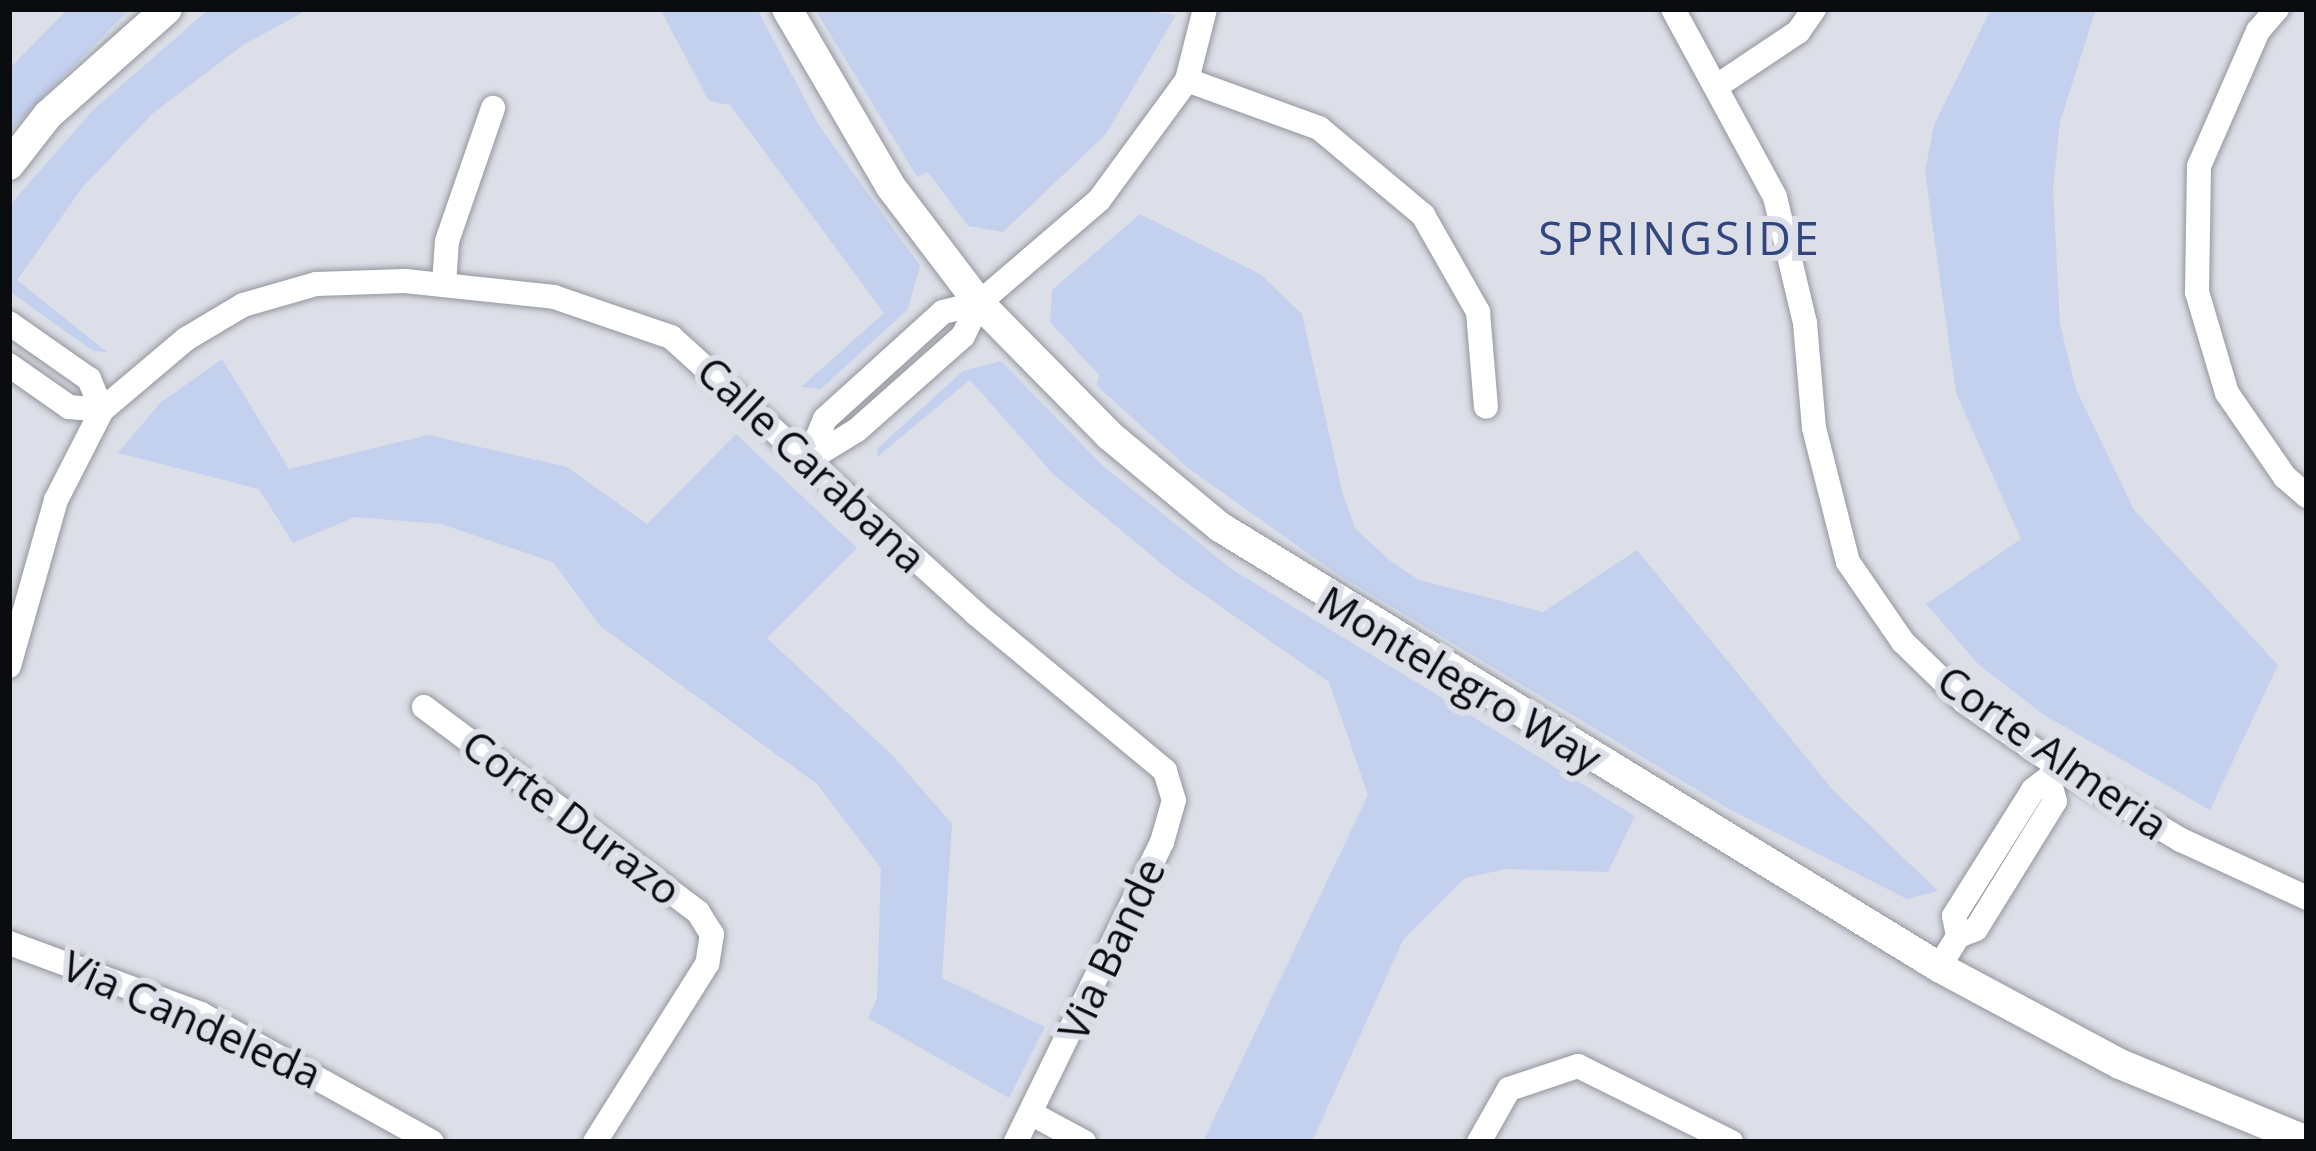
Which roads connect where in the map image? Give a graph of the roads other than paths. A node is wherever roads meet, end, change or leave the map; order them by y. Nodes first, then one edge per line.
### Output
1 (167, 9) edge
2 (787, 9) edge
3 (1205, 9) edge
4 (1673, 9) edge
5 (1814, 9) edge
6 (2277, 9) edge
7 (1187, 80) junction
8 (1720, 84) junction
9 (493, 108) dead end
10 (9, 165) edge
11 (444, 284) junction
12 (979, 303) junction
13 (9, 323) edge
14 (9, 365) edge
15 (1486, 407) dead end
16 (102, 410) junction
17 (808, 460) junction
18 (2307, 496) edge
19 (9, 666) edge
20 (424, 707) dead end
21 (1149, 754) joint
22 (2055, 775) junction
23 (2307, 898) edge
24 (9, 943) edge
25 (1940, 967) junction
26 (1034, 1115) junction
27 (2307, 1141) edge
28 (432, 1142) edge
29 (595, 1142) edge
30 (1016, 1142) edge
31 (1084, 1142) edge
32 (1479, 1142) edge
33 (1731, 1142) edge

1 - 10 street
2 - 12 street, Montelegro Way
3 - 7 street
4 - 8 street, Corte Almeria
5 - 8 street
6 - 18 street
7 - 12 street
7 - 15 street
8 - 22 street, Corte Almeria
9 - 11 street
11 - 16 street, Calle Carabana
11 - 17 street, Calle Carabana
12 - 17 street
12 - 25 street, Montelegro Way
13 - 16 street
14 - 16 street
16 - 19 street
17 - 21 street, Calle Carabana
20 - 29 street, Corte Durazo
21 - 26 street, Via Bande
22 - 23 street, Corte Almeria
22 - 25 street
24 - 28 street, Via Candeleda
25 - 27 street, Montelegro Way
26 - 30 street, Via Bande
26 - 31 street
32 - 33 street

